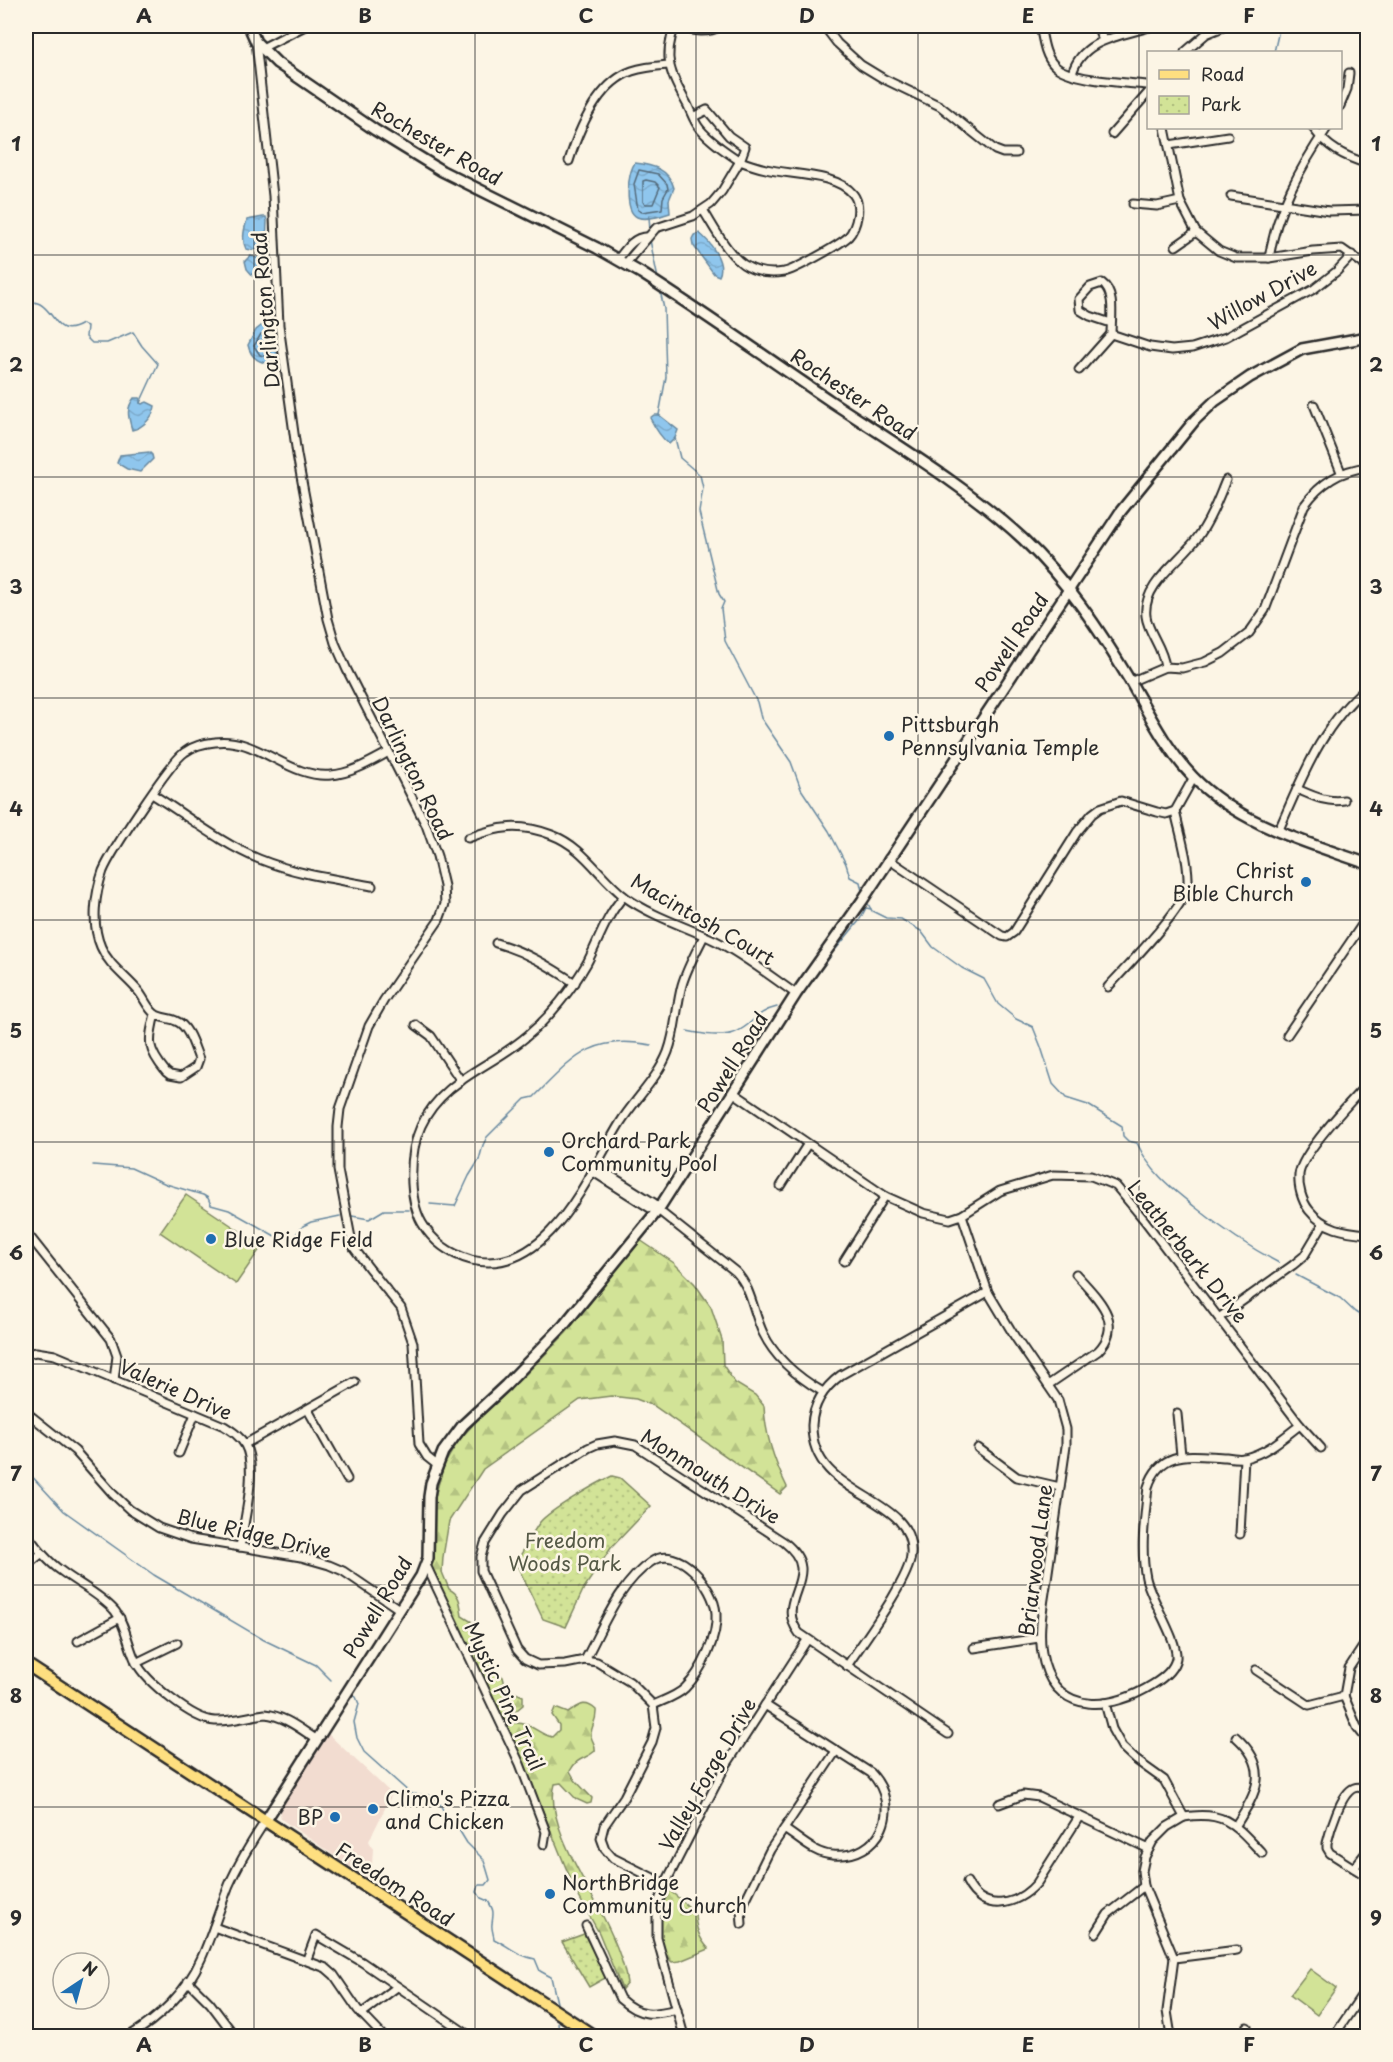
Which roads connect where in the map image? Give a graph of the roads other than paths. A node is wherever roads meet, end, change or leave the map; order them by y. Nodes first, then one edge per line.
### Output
1 (249, 26) edge
2 (305, 26) edge
3 (675, 26) edge
4 (722, 26) edge
5 (824, 26) edge
6 (1040, 26) edge
7 (1096, 26) edge
8 (1153, 26) edge
9 (1226, 26) edge
10 (1103, 40) junction
11 (259, 45) junction
12 (1187, 51) edge
13 (669, 65) junction
14 (1349, 73) dead end
15 (1072, 74) junction
16 (1147, 85) edge
17 (1147, 95) edge
18 (1342, 103) edge
19 (693, 117) junction
20 (1165, 129) edge
21 (1313, 129) edge
22 (1326, 129) edge
23 (1112, 134) dead end
24 (1228, 136) dead end
25 (1320, 138) junction
26 (1169, 145) junction
27 (1016, 153) dead end
28 (569, 161) dead end
29 (740, 161) junction
30 (1368, 164) edge
31 (1231, 196) dead end
32 (1180, 201) junction
33 (1133, 204) dead end
34 (1283, 204) junction
35 (703, 210) junction
36 (1368, 210) edge
37 (1197, 232) junction
38 (1176, 246) dead end
39 (1352, 255) junction
40 (1269, 258) junction
41 (622, 261) junction
42 (1368, 270) edge
43 (1111, 323) junction
44 (1111, 334) junction
45 (1368, 337) edge
46 (1079, 370) dead end
47 (1314, 405) dead end
48 (1368, 467) edge
49 (1341, 472) junction
50 (1226, 480) dead end
51 (1069, 588) junction
52 (1165, 667) junction
53 (1130, 682) junction
54 (1367, 686) edge
55 (389, 752) junction
56 (1194, 777) junction
57 (1297, 789) junction
58 (152, 794) junction
59 (1344, 800) dead end
60 (1174, 811) junction
61 (1278, 832) junction
62 (468, 838) dead end
63 (888, 859) junction
64 (1368, 864) edge
65 (372, 886) dead end
66 (624, 896) junction
67 (1368, 916) edge
68 (704, 936) junction
69 (496, 943) dead end
70 (574, 983) junction
71 (1108, 987) dead end
72 (796, 994) junction
73 (155, 1014) junction
74 (416, 1025) dead end
75 (1287, 1035) dead end
76 (461, 1081) junction
77 (1368, 1083) edge
78 (734, 1093) junction
79 (807, 1145) junction
80 (593, 1169) junction
81 (780, 1186) dead end
82 (885, 1196) junction
83 (658, 1210) junction
84 (962, 1215) junction
85 (1323, 1224) junction
86 (26, 1232) edge
87 (1368, 1234) edge
88 (844, 1261) dead end
89 (1076, 1274) dead end
90 (988, 1292) junction
91 (1220, 1317) junction
92 (26, 1354) edge
93 (114, 1380) junction
94 (355, 1382) dead end
95 (1048, 1385) junction
96 (823, 1392) junction
97 (308, 1410) junction
98 (26, 1412) edge
99 (195, 1414) junction
100 (1177, 1414) dead end
101 (1300, 1425) junction
102 (245, 1444) junction
103 (978, 1448) dead end
104 (1321, 1448) dead end
105 (179, 1453) dead end
106 (1181, 1455) junction
107 (1244, 1458) junction
108 (437, 1465) junction
109 (347, 1479) dead end
110 (1060, 1487) junction
111 (26, 1533) edge
112 (1240, 1534) dead end
113 (240, 1547) junction
114 (41, 1554) junction
115 (426, 1565) junction
116 (26, 1566) edge
117 (399, 1609) junction
118 (120, 1618) junction
119 (1040, 1638) junction
120 (1368, 1639) edge
121 (807, 1640) junction
122 (78, 1641) dead end
123 (177, 1643) dead end
124 (974, 1648) dead end
125 (585, 1660) junction
126 (136, 1663) junction
127 (26, 1664) edge
128 (847, 1666) junction
129 (1256, 1670) dead end
130 (1344, 1696) junction
131 (1105, 1703) junction
132 (653, 1705) junction
133 (765, 1705) junction
134 (948, 1734) dead end
135 (1236, 1737) dead end
136 (316, 1739) junction
137 (1368, 1741) edge
138 (836, 1751) junction
139 (1368, 1790) edge
140 (999, 1804) dead end
141 (1079, 1817) junction
142 (1184, 1817) junction
143 (266, 1820) junction
144 (1236, 1825) junction
145 (784, 1829) junction
146 (544, 1844) dead end
147 (1149, 1849) junction
148 (1368, 1850) edge
149 (1262, 1853) dead end
150 (1354, 1868) junction
151 (1368, 1877) edge
152 (967, 1882) dead end
153 (665, 1884) junction
154 (1144, 1886) junction
155 (742, 1924) dead end
156 (586, 1926) dead end
157 (214, 1927) junction
158 (1096, 1933) dead end
159 (1237, 1950) dead end
160 (1174, 1958) junction
161 (306, 1959) junction
162 (188, 1981) junction
163 (398, 1987) junction
164 (1361, 1996) dead end
165 (677, 2009) junction
166 (361, 2014) junction
167 (1247, 2027) dead end
168 (229, 2029) junction
169 (129, 2037) edge
170 (220, 2037) edge
171 (235, 2037) edge
172 (383, 2037) edge
173 (470, 2037) edge
174 (594, 2037) edge
175 (684, 2037) edge
176 (1171, 2037) edge
177 (1245, 2037) edge
178 (1334, 2037) edge

1 - 11 street, Rochester Road
2 - 11 street
3 - 4 street
3 - 13 street
5 - 27 street
6 - 15 street
7 - 10 street
8 - 10 street
9 - 12 street
10 - 15 street
11 - 41 street, Rochester Road
11 - 55 street, Darlington Road
13 - 19 street
13 - 28 street
14 - 18 street
15 - 16 street
17 - 23 street
19 - 29 street
19 - 29 street
20 - 26 street
21 - 25 street
22 - 25 street
24 - 26 street
25 - 30 street
25 - 34 street
26 - 32 street
29 - 35 street
29 - 35 street
31 - 34 street
32 - 33 street
32 - 37 street
34 - 36 street
34 - 40 street
35 - 41 street
37 - 38 street
37 - 40 street
39 - 40 street
39 - 42 street
39 - 44 street, Willow Drive
41 - 51 street, Rochester Road
43 - 43 street
43 - 44 street
44 - 46 street
45 - 51 street, Powell Road
47 - 49 street
48 - 49 street
49 - 52 street
50 - 52 street
51 - 53 street, Rochester Road
51 - 63 street, Powell Road
52 - 53 street
53 - 56 street, Rochester Road
54 - 57 street
55 - 58 street
55 - 108 street, Darlington Road
56 - 60 street
56 - 61 street, Rochester Road
57 - 59 street
57 - 61 street
58 - 65 street
58 - 73 street
60 - 63 street
60 - 71 street
61 - 64 street, Rochester Road
62 - 66 street, Macintosh Court
63 - 72 street, Powell Road
66 - 68 street, Macintosh Court
66 - 70 street
67 - 75 street
68 - 72 street, Macintosh Court
68 - 80 street
69 - 70 street
70 - 76 street
72 - 78 street, Powell Road
73 - 73 street
74 - 76 street
76 - 80 street
77 - 85 street
78 - 79 street
78 - 83 street, Powell Road
79 - 81 street
79 - 82 street
80 - 83 street
82 - 84 street
82 - 88 street
83 - 96 street
83 - 108 street, Powell Road
84 - 90 street, Briarwood Lane
84 - 91 street, Leatherbark Drive
85 - 87 street
85 - 91 street
86 - 93 street
89 - 95 street
90 - 95 street, Briarwood Lane
90 - 96 street
91 - 101 street, Leatherbark Drive
92 - 93 street, Valerie Drive
93 - 99 street, Valerie Drive
94 - 97 street
95 - 110 street, Briarwood Lane
96 - 128 street
97 - 102 street
97 - 109 street
98 - 113 street, Blue Ridge Drive
99 - 102 street, Valerie Drive
99 - 105 street
100 - 106 street
101 - 104 street, Leatherbark Drive
101 - 107 street
102 - 113 street, Valerie Drive
103 - 110 street
106 - 107 street
106 - 131 street, Briarwood Lane
107 - 112 street
108 - 115 street, Powell Road
110 - 119 street, Briarwood Lane
111 - 114 street
113 - 117 street, Blue Ridge Drive
114 - 116 street
114 - 118 street
115 - 117 street, Powell Road
115 - 146 street, Mystic Pine Trail
117 - 136 street, Powell Road
118 - 122 street
118 - 126 street
119 - 124 street
119 - 131 street, Briarwood Lane
120 - 130 street
121 - 125 street, Monmouth Drive
121 - 128 street, Monmouth Drive
121 - 133 street, Valley Forge Drive
123 - 126 street
125 - 132 street, Monmouth Drive
125 - 132 street
126 - 136 street
127 - 143 main road, Freedom Road
128 - 134 street, Monmouth Drive
129 - 130 street
130 - 137 street
131 - 142 street
132 - 153 street
133 - 138 street
133 - 153 street, Valley Forge Drive
135 - 144 street
136 - 143 street, Powell Road
138 - 145 street
138 - 145 street
139 - 150 street
140 - 141 street
141 - 147 street
141 - 152 street
142 - 144 street
142 - 147 street
143 - 157 street, Powell Road
143 - 174 main road, Freedom Road
144 - 149 street
145 - 155 street
147 - 154 street
148 - 150 street
150 - 151 street
153 - 165 street, Valley Forge Drive
154 - 158 street
154 - 160 street
156 - 165 street
157 - 161 street
157 - 162 street, Powell Road
159 - 160 street
160 - 176 street
161 - 163 street
161 - 166 street
162 - 168 street
162 - 169 street, Powell Road
163 - 166 street
163 - 173 street
164 - 178 street
165 - 175 street, Valley Forge Drive
166 - 172 street
167 - 177 street
168 - 170 street
168 - 171 street

